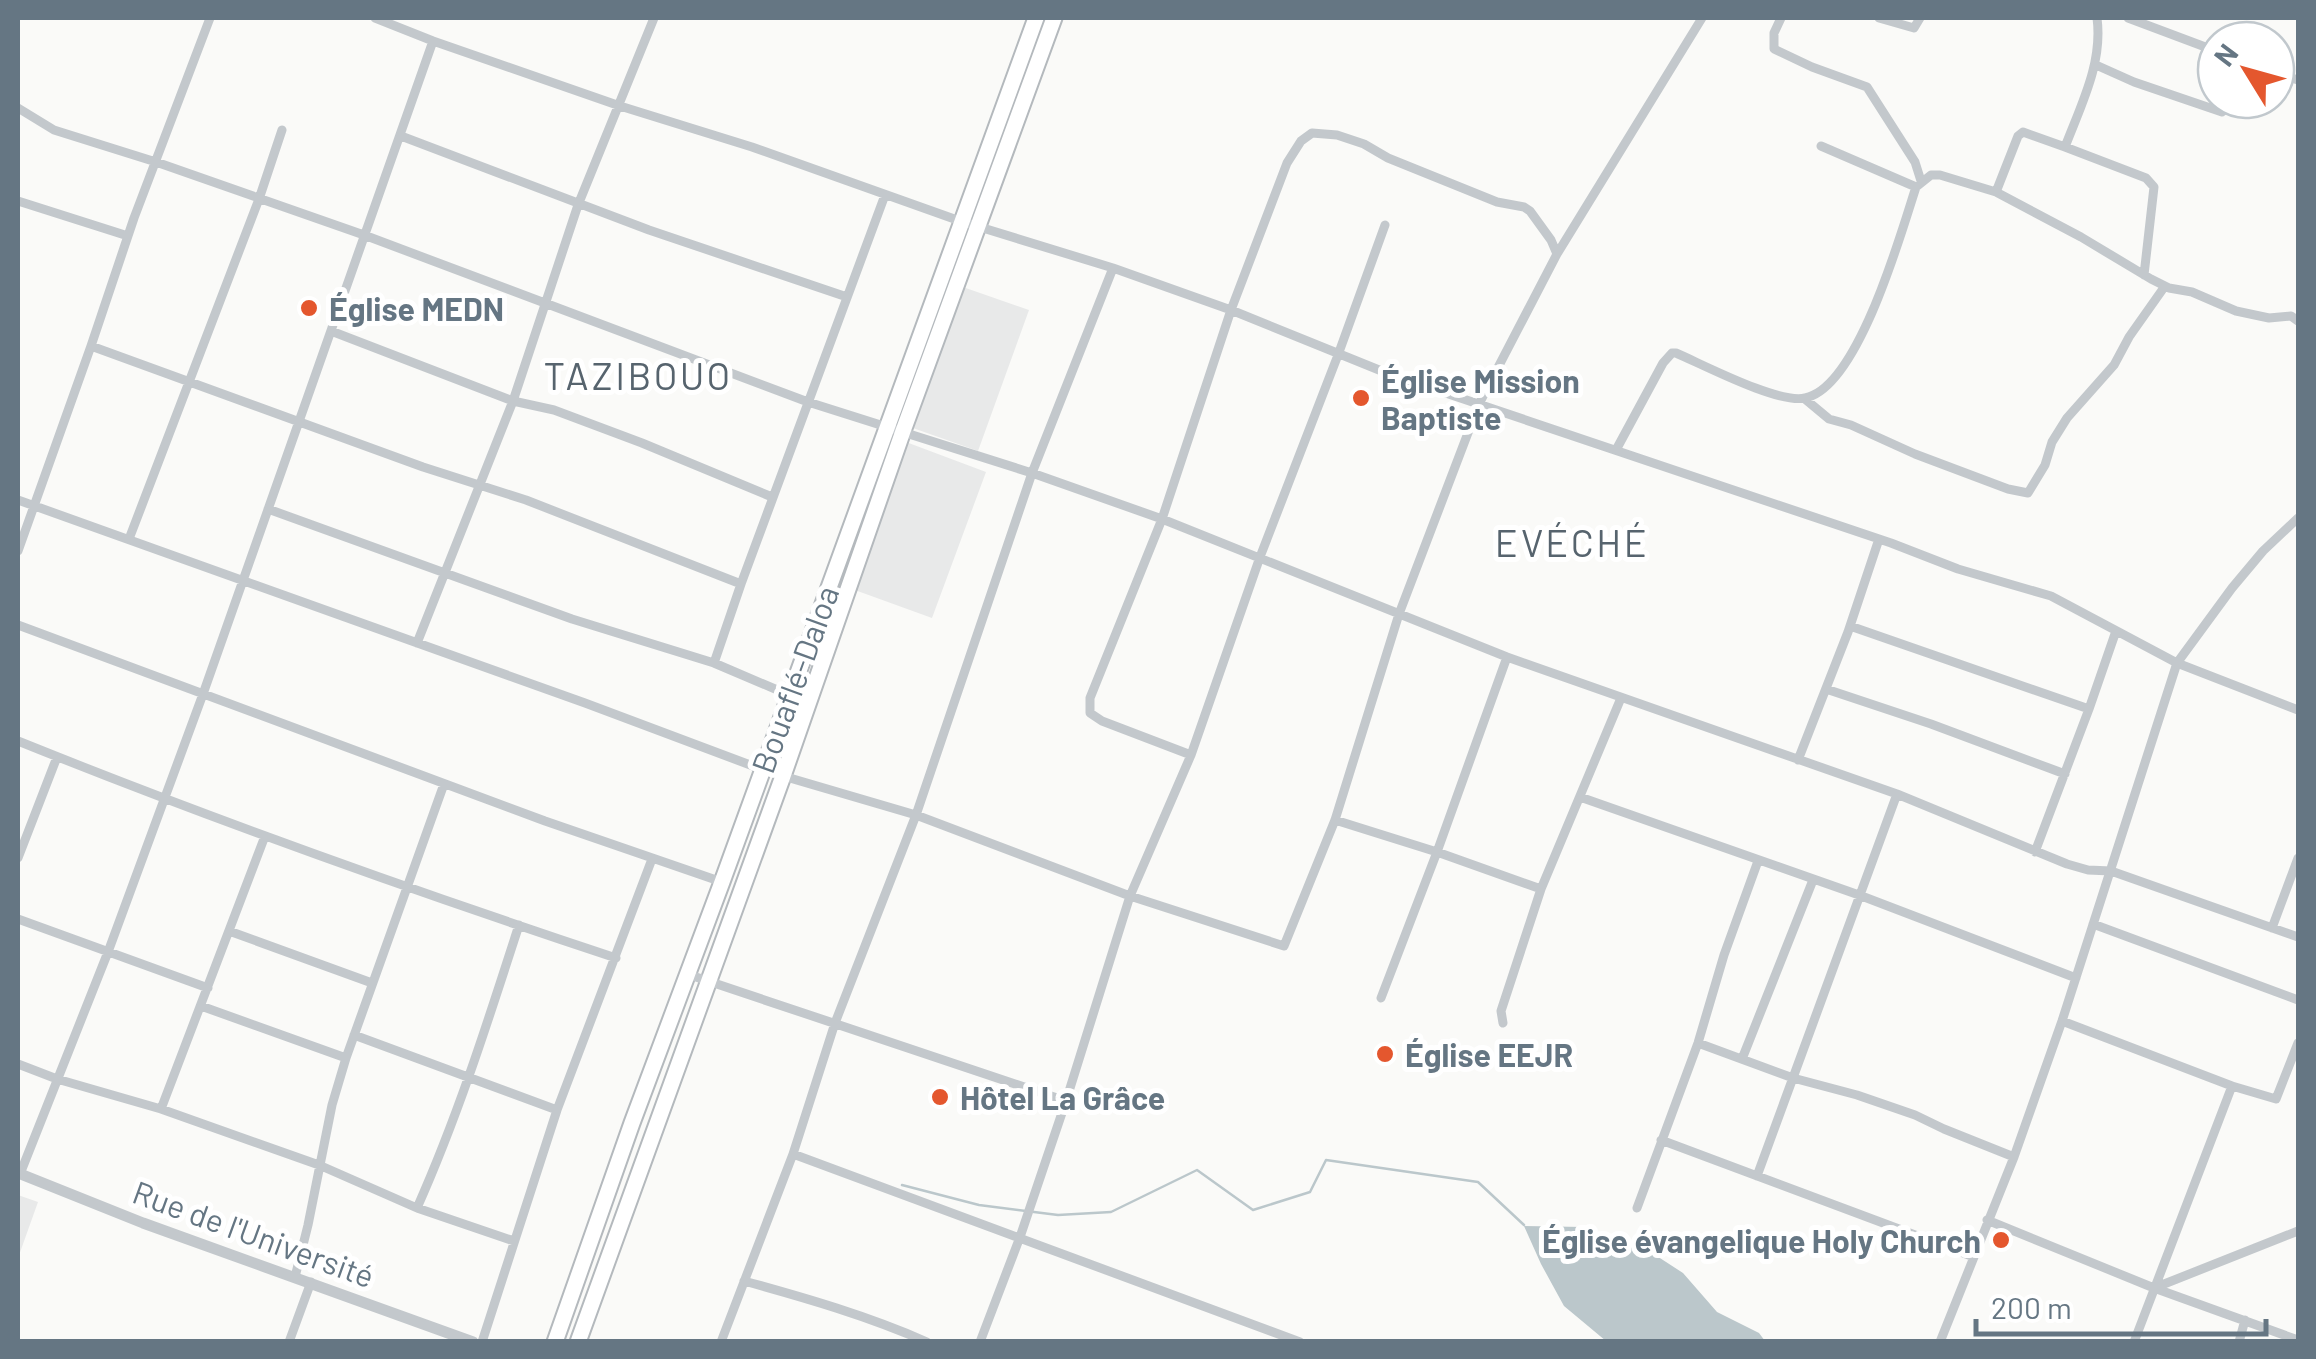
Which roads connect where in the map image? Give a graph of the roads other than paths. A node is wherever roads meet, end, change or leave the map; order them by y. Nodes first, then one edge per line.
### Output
1 (210, 18) edge
2 (375, 18) edge
3 (654, 18) edge
4 (1036, 18) edge
5 (1054, 18) edge
6 (1702, 18) edge
7 (1781, 18) edge
8 (1879, 18) edge
9 (1920, 18) edge
10 (2097, 18) edge
11 (2128, 18) edge
12 (433, 41) junction
13 (2196, 44) edge
14 (2096, 65) junction
15 (2196, 103) edge
16 (620, 106) junction
17 (18, 108) edge
18 (282, 130) dead end
19 (401, 136) junction
20 (1821, 146) dead end
21 (2065, 147) junction
22 (156, 162) junction
23 (1919, 184) junction
24 (1996, 192) junction
25 (885, 195) junction
26 (260, 198) junction
27 (18, 200) edge
28 (578, 205) junction
29 (960, 221) junction
30 (1385, 225) dead end
31 (977, 227) junction
32 (128, 236) junction
33 (364, 236) junction
34 (1557, 254) junction
35 (1113, 268) junction
36 (2144, 275) junction
37 (2165, 286) junction
38 (847, 297) junction
39 (545, 303) junction
40 (1231, 310) junction
41 (2298, 321) edge
42 (331, 331) junction
43 (92, 346) junction
44 (1338, 355) junction
45 (189, 381) junction
46 (1805, 399) junction
47 (513, 401) junction
48 (808, 402) junction
49 (1479, 404) junction
50 (299, 422) junction
51 (886, 426) junction
52 (904, 431) junction
53 (1616, 450) junction
54 (1032, 473) junction
55 (480, 486) junction
56 (772, 497) junction
57 (18, 500) edge
58 (34, 506) junction
59 (268, 509) junction
60 (2298, 518) edge
61 (1162, 519) junction
62 (1880, 539) junction
63 (129, 540) junction
64 (18, 551) edge
65 (1260, 557) junction
66 (445, 571) junction
67 (243, 581) junction
68 (741, 584) junction
69 (1399, 614) junction
70 (18, 625) edge
71 (1850, 626) junction
72 (2116, 631) junction
73 (416, 643) junction
74 (1507, 657) junction
75 (2177, 663) junction
76 (714, 664) junction
77 (1826, 689) junction
78 (204, 694) junction
79 (789, 695) junction
80 (1621, 698) junction
81 (2090, 709) junction
82 (2298, 710) edge
83 (18, 741) edge
84 (1191, 755) junction
85 (57, 757) junction
86 (1798, 760) junction
87 (761, 769) junction
88 (2065, 774) junction
89 (784, 776) junction
90 (444, 784) junction
91 (1896, 794) junction
92 (1580, 796) junction
93 (164, 800) junction
94 (916, 815) junction
95 (1335, 820) junction
96 (265, 836) junction
97 (1437, 852) junction
98 (2036, 852) junction
99 (18, 858) edge
100 (2298, 858) edge
101 (652, 859) junction
102 (1758, 861) junction
103 (2110, 871) junction
104 (1813, 880) junction
105 (722, 882) junction
106 (406, 886) junction
107 (1540, 889) junction
108 (1859, 895) junction
109 (1130, 896) junction
110 (18, 919) edge
111 (2093, 924) junction
112 (520, 925) junction
113 (2272, 928) junction
114 (229, 931) junction
115 (2298, 937) edge
116 (108, 952) junction
117 (616, 958) junction
118 (687, 974) junction
119 (2076, 978) junction
120 (710, 981) junction
121 (372, 983) junction
122 (208, 988) junction
123 (1380, 998) dead end
124 (2298, 1000) edge
125 (201, 1006) junction
126 (2062, 1021) junction
127 (1503, 1023) dead end
128 (835, 1024) junction
129 (354, 1035) junction
130 (1698, 1043) junction
131 (2298, 1043) edge
132 (346, 1058) junction
133 (1742, 1059) junction
134 (18, 1064) edge
135 (57, 1078) junction
136 (470, 1078) junction
137 (1792, 1078) junction
138 (2232, 1086) junction
139 (1066, 1101) junction
140 (161, 1109) junction
141 (558, 1110) junction
142 (1662, 1140) junction
143 (793, 1154) junction
144 (2014, 1157) junction
145 (319, 1165) junction
146 (19, 1174) edge
147 (1757, 1176) junction
148 (418, 1208) junction
149 (1636, 1208) dead end
150 (1988, 1220) junction
151 (2298, 1231) edge
152 (1020, 1238) junction
153 (514, 1241) junction
154 (1974, 1257) junction
155 (295, 1277) junction
156 (744, 1281) junction
157 (311, 1282) junction
158 (2154, 1288) junction
159 (2246, 1320) junction
160 (443, 1336) edge
161 (2298, 1340) edge
162 (1295, 1341) edge
163 (289, 1342) edge
164 (473, 1342) edge
165 (482, 1342) edge
166 (555, 1342) edge
167 (578, 1342) edge
168 (722, 1342) edge
169 (927, 1342) edge
170 (980, 1342) edge
171 (1940, 1342) edge
172 (2134, 1342) edge
173 (2238, 1342) edge

1 - 22 street
2 - 12 street
3 - 16 street
4 - 29 highway, Bouaflé-Daloa
5 - 31 highway, Bouaflé-Daloa
6 - 34 street
7 - 23 street
8 - 9 street
10 - 14 street
11 - 13 street
12 - 16 street
12 - 19 street
14 - 15 street
14 - 21 street
16 - 25 street
16 - 28 street
17 - 22 street
18 - 26 street
19 - 28 street
19 - 33 street
20 - 23 street
21 - 24 street
21 - 36 street
22 - 26 street
22 - 32 street
23 - 24 street
23 - 46 street
24 - 36 street
25 - 29 street
25 - 38 street
26 - 33 street
26 - 45 street
27 - 32 street
28 - 38 street
28 - 39 street
29 - 31 street
29 - 51 highway, Bouaflé-Daloa
30 - 44 street
31 - 35 street
31 - 52 highway, Bouaflé-Daloa
32 - 43 street
33 - 39 street
33 - 42 street
34 - 40 street
34 - 49 street
35 - 40 street
35 - 54 street
36 - 37 street
37 - 41 street
37 - 46 street
38 - 48 street
39 - 47 street
39 - 48 street
40 - 44 street
40 - 61 street
42 - 47 street
42 - 50 street
43 - 45 street
43 - 58 street
44 - 49 street
44 - 65 street
45 - 50 street
45 - 63 street
46 - 53 street
47 - 55 street
47 - 56 street
48 - 51 street
48 - 56 street
49 - 53 street
49 - 69 street
50 - 55 street
50 - 59 street
51 - 52 street
51 - 79 highway, Bouaflé-Daloa
52 - 54 street
52 - 89 highway, Bouaflé-Daloa
53 - 62 street
54 - 61 street
54 - 94 street
55 - 66 street
55 - 68 street
56 - 68 street
57 - 58 street
58 - 63 street
58 - 64 street
59 - 66 street
59 - 67 street
60 - 75 street
61 - 65 street
61 - 84 street
62 - 71 street
62 - 72 street
63 - 67 street
65 - 69 street
65 - 84 street
66 - 73 street
66 - 76 street
67 - 73 street
67 - 78 street
68 - 76 street
69 - 74 street
69 - 95 street
70 - 78 street
71 - 77 street
71 - 81 street
72 - 75 street
72 - 81 street
73 - 87 street
74 - 80 street
74 - 97 street
75 - 82 street
75 - 103 street
76 - 79 street
77 - 86 street
77 - 88 street
78 - 90 street
78 - 93 street
79 - 87 highway, Bouaflé-Daloa
80 - 86 street
80 - 92 street
81 - 88 street
83 - 85 street
84 - 109 street
85 - 93 street
85 - 99 street
86 - 91 street
87 - 105 highway, Bouaflé-Daloa
88 - 98 street
89 - 94 street
89 - 120 highway, Bouaflé-Daloa
90 - 101 street
90 - 106 street
91 - 98 street
91 - 108 street
92 - 102 street
92 - 107 street
93 - 96 street
93 - 116 street
94 - 109 street
94 - 128 street
95 - 97 street
95 - 109 street
96 - 106 street
96 - 114 street
97 - 107 street
97 - 123 street
98 - 103 street
100 - 113 street
101 - 105 street
101 - 117 street
102 - 104 street
102 - 130 street
103 - 111 street
103 - 113 street
104 - 108 street
104 - 133 street
105 - 118 highway, Bouaflé-Daloa
106 - 112 street
106 - 121 street
107 - 127 street
108 - 119 street
108 - 137 street
109 - 139 street
110 - 116 street
111 - 119 street
111 - 124 street
112 - 117 street
112 - 136 street
113 - 115 street
114 - 121 street
114 - 122 street
116 - 122 street
116 - 135 street
117 - 141 street
118 - 120 street
118 - 166 highway, Bouaflé-Daloa
119 - 126 street
120 - 128 street
120 - 167 highway, Bouaflé-Daloa
121 - 129 street
122 - 125 street
125 - 132 street
125 - 140 street
126 - 138 street
126 - 144 street
128 - 139 street
128 - 143 street
129 - 132 street
129 - 136 street
130 - 133 street
130 - 142 street
131 - 138 street
132 - 145 street
133 - 137 street
134 - 135 street
135 - 140 street
135 - 146 street
136 - 141 street
136 - 148 street
137 - 144 street
137 - 147 street
138 - 158 street
139 - 152 street
140 - 145 street
141 - 153 street
142 - 147 street
142 - 149 street
143 - 152 street
143 - 156 street
144 - 150 street
145 - 148 street
145 - 155 street
146 - 155 street, Rue de l'Université
147 - 154 street
148 - 153 street
150 - 154 street
150 - 158 street
151 - 158 street
152 - 162 street
152 - 170 street
153 - 165 street
154 - 171 street
155 - 157 street, Rue de l'Université
156 - 168 street
156 - 169 street
157 - 160 street, Rue de l'Université
157 - 163 street
158 - 159 street
158 - 172 street
159 - 161 street
159 - 173 street
160 - 164 street, Rue de l'Université

